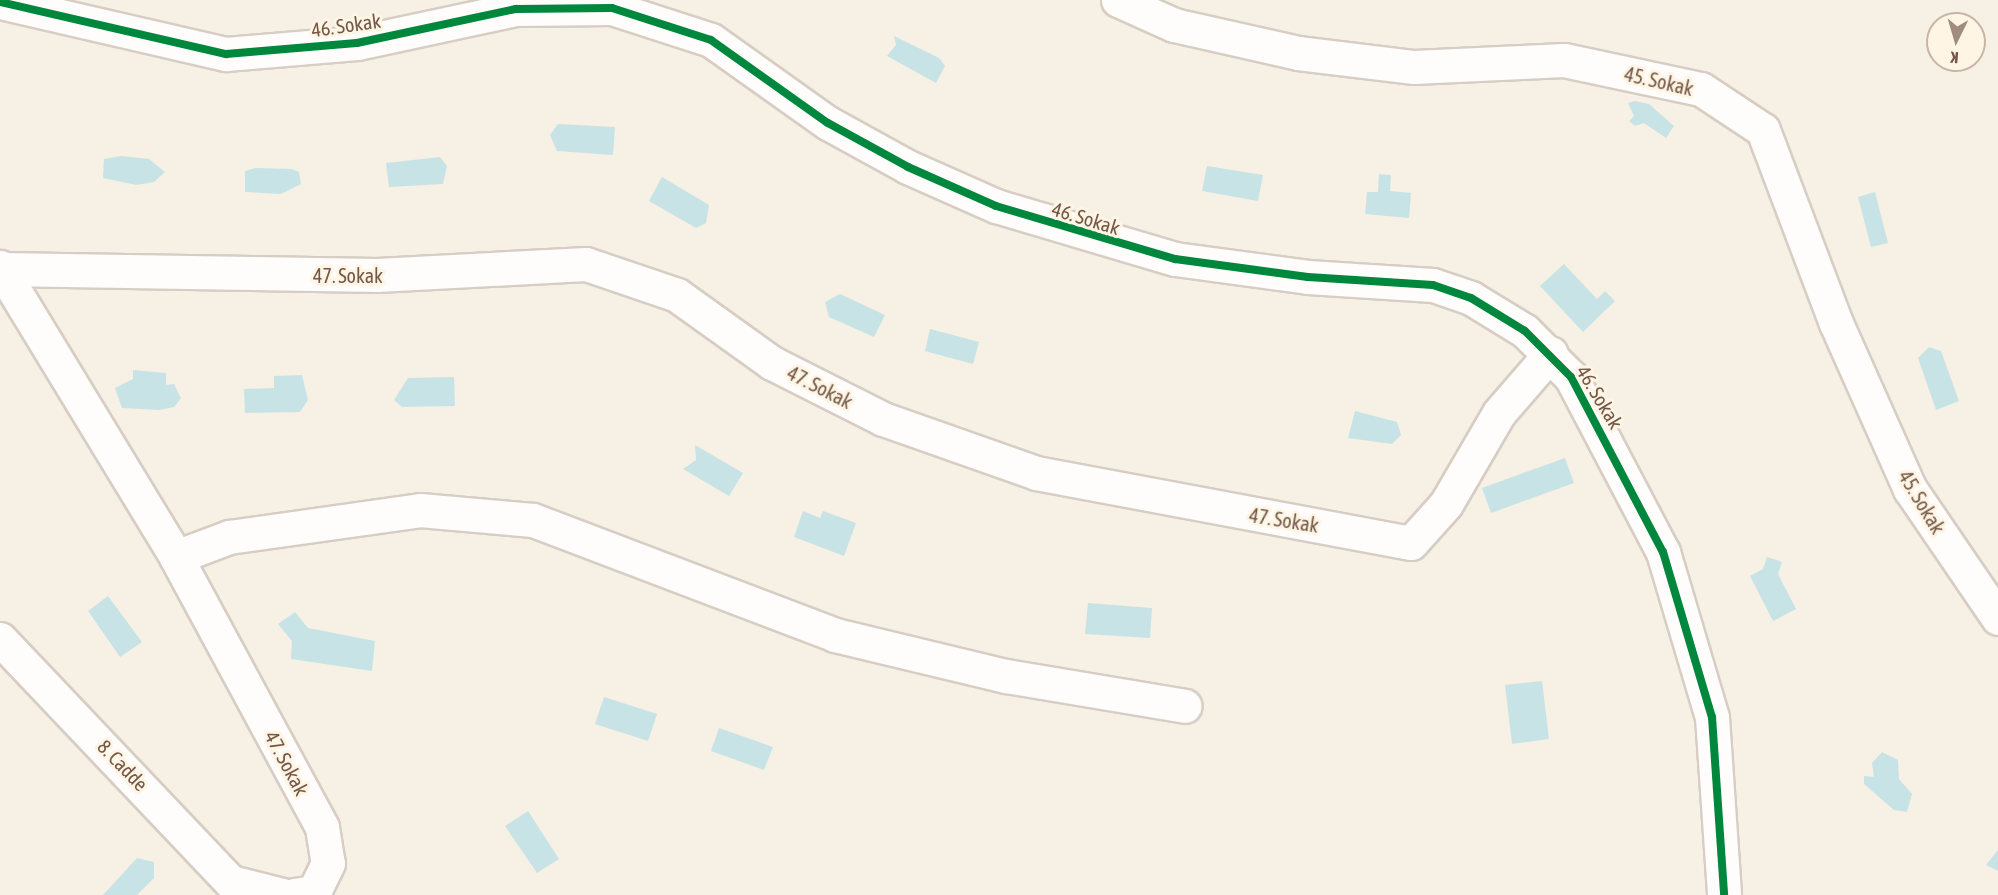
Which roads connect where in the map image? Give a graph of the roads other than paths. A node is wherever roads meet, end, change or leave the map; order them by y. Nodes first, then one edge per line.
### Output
1 (1118, 0) edge
2 (0, 2) edge
3 (0, 268) edge
4 (1551, 353) junction
5 (176, 557) junction
6 (1998, 618) edge
7 (0, 639) edge
8 (1185, 706) dead end
9 (226, 888) edge
10 (309, 894) edge
11 (282, 895) edge
12 (1724, 895) edge

1 - 6 street, 45. Sokak
2 - 4 street, 46. Sokak
3 - 4 street, 47. Sokak
3 - 5 street, 47. Sokak
4 - 12 street, 46. Sokak
5 - 8 street
5 - 10 street, 47. Sokak
7 - 9 street, 8. Cadde
9 - 11 street

